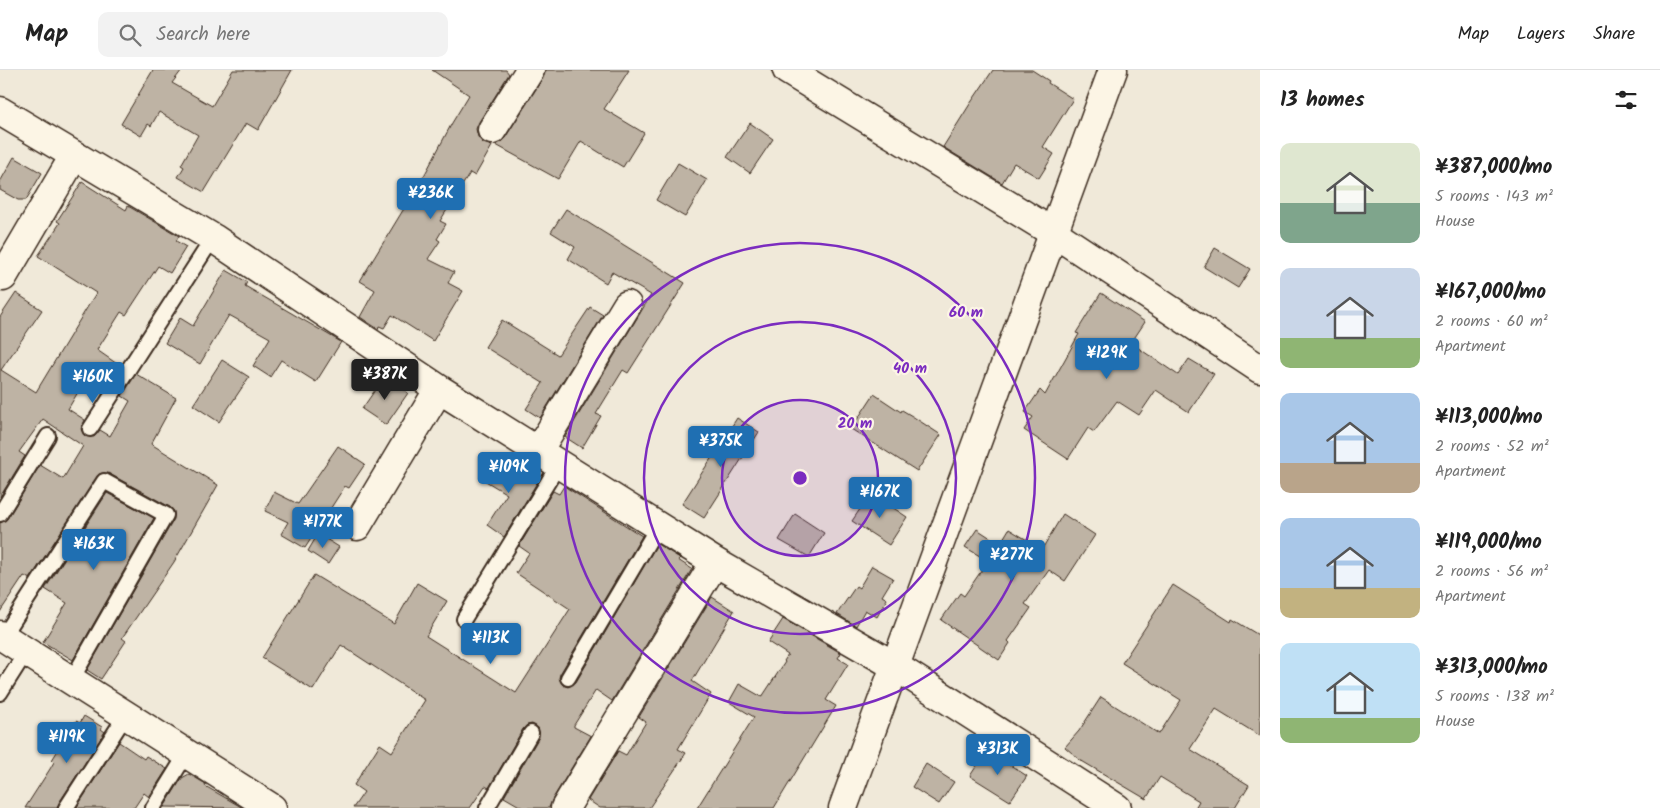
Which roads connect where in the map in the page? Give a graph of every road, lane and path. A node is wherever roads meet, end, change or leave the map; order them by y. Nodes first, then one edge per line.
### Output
1 (530, 70) edge
2 (787, 70) edge
3 (1113, 70) edge
4 (0, 111) edge
5 (492, 130) dead end
6 (74, 156) junction
7 (1054, 233) junction
8 (213, 238) junction
9 (3, 277) dead end
10 (627, 305) dead end
11 (1260, 369) edge
12 (439, 390) junction
13 (90, 428) dead end
14 (48, 436) dead end
15 (548, 458) junction
16 (0, 514) edge
17 (357, 526) dead end
18 (658, 526) junction
19 (716, 562) junction
20 (464, 618) dead end
21 (1, 636) edge
22 (26, 652) junction
23 (895, 666) junction
24 (568, 678) dead end
25 (71, 681) junction
26 (0, 693) edge
27 (126, 715) junction
28 (531, 733) dead end
29 (187, 754) junction
30 (66, 808) edge
31 (153, 808) edge
32 (272, 808) edge
33 (486, 808) edge
34 (566, 808) edge
35 (843, 808) edge
36 (1117, 808) edge

1 - 5 street
2 - 7 street
3 - 7 street
4 - 6 street
6 - 8 street
6 - 9 street
7 - 11 street
7 - 23 street
8 - 12 street
8 - 13 lane
10 - 15 street
12 - 15 street
12 - 17 street
14 - 16 lane
15 - 18 street
15 - 20 lane
18 - 19 street
18 - 24 lane
19 - 23 street
19 - 34 street
21 - 22 street
21 - 25 lane
22 - 25 street
22 - 26 lane
23 - 35 street
23 - 36 street
25 - 27 street
27 - 29 street
27 - 30 lane
28 - 33 lane
29 - 31 lane
29 - 32 street

